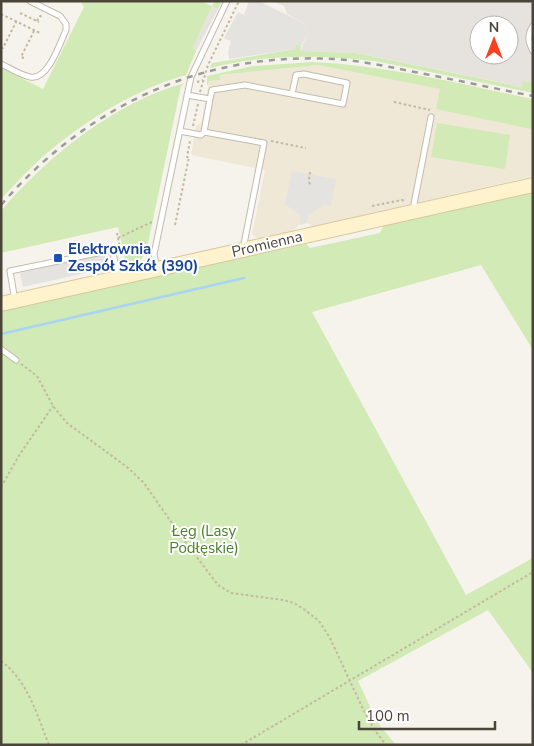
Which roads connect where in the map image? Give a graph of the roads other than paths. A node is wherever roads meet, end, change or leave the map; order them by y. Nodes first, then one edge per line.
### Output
1 (30, 1) edge
2 (227, 1) edge
3 (533, 26) edge
4 (533, 51) edge
5 (1, 64) edge
6 (292, 94) junction
7 (187, 95) junction
8 (210, 99) junction
9 (431, 117) dead end
10 (180, 131) junction
11 (204, 132) junction
12 (533, 185) edge
13 (416, 211) junction
14 (243, 250) junction
15 (157, 269) junction
16 (119, 278) junction
17 (8, 303) edge
18 (1, 349) edge
19 (16, 360) road end

1 - 5 lane
2 - 7 lane
3 - 4 lane
6 - 6 lane
6 - 8 lane
7 - 8 lane
7 - 10 lane
8 - 11 lane
9 - 13 lane
10 - 11 lane
10 - 15 lane
11 - 14 lane
12 - 13 street, Promienna
13 - 14 street, Promienna
14 - 15 street, Promienna
15 - 16 street, Promienna
16 - 17 street, Promienna
16 - 17 lane
18 - 19 lane

